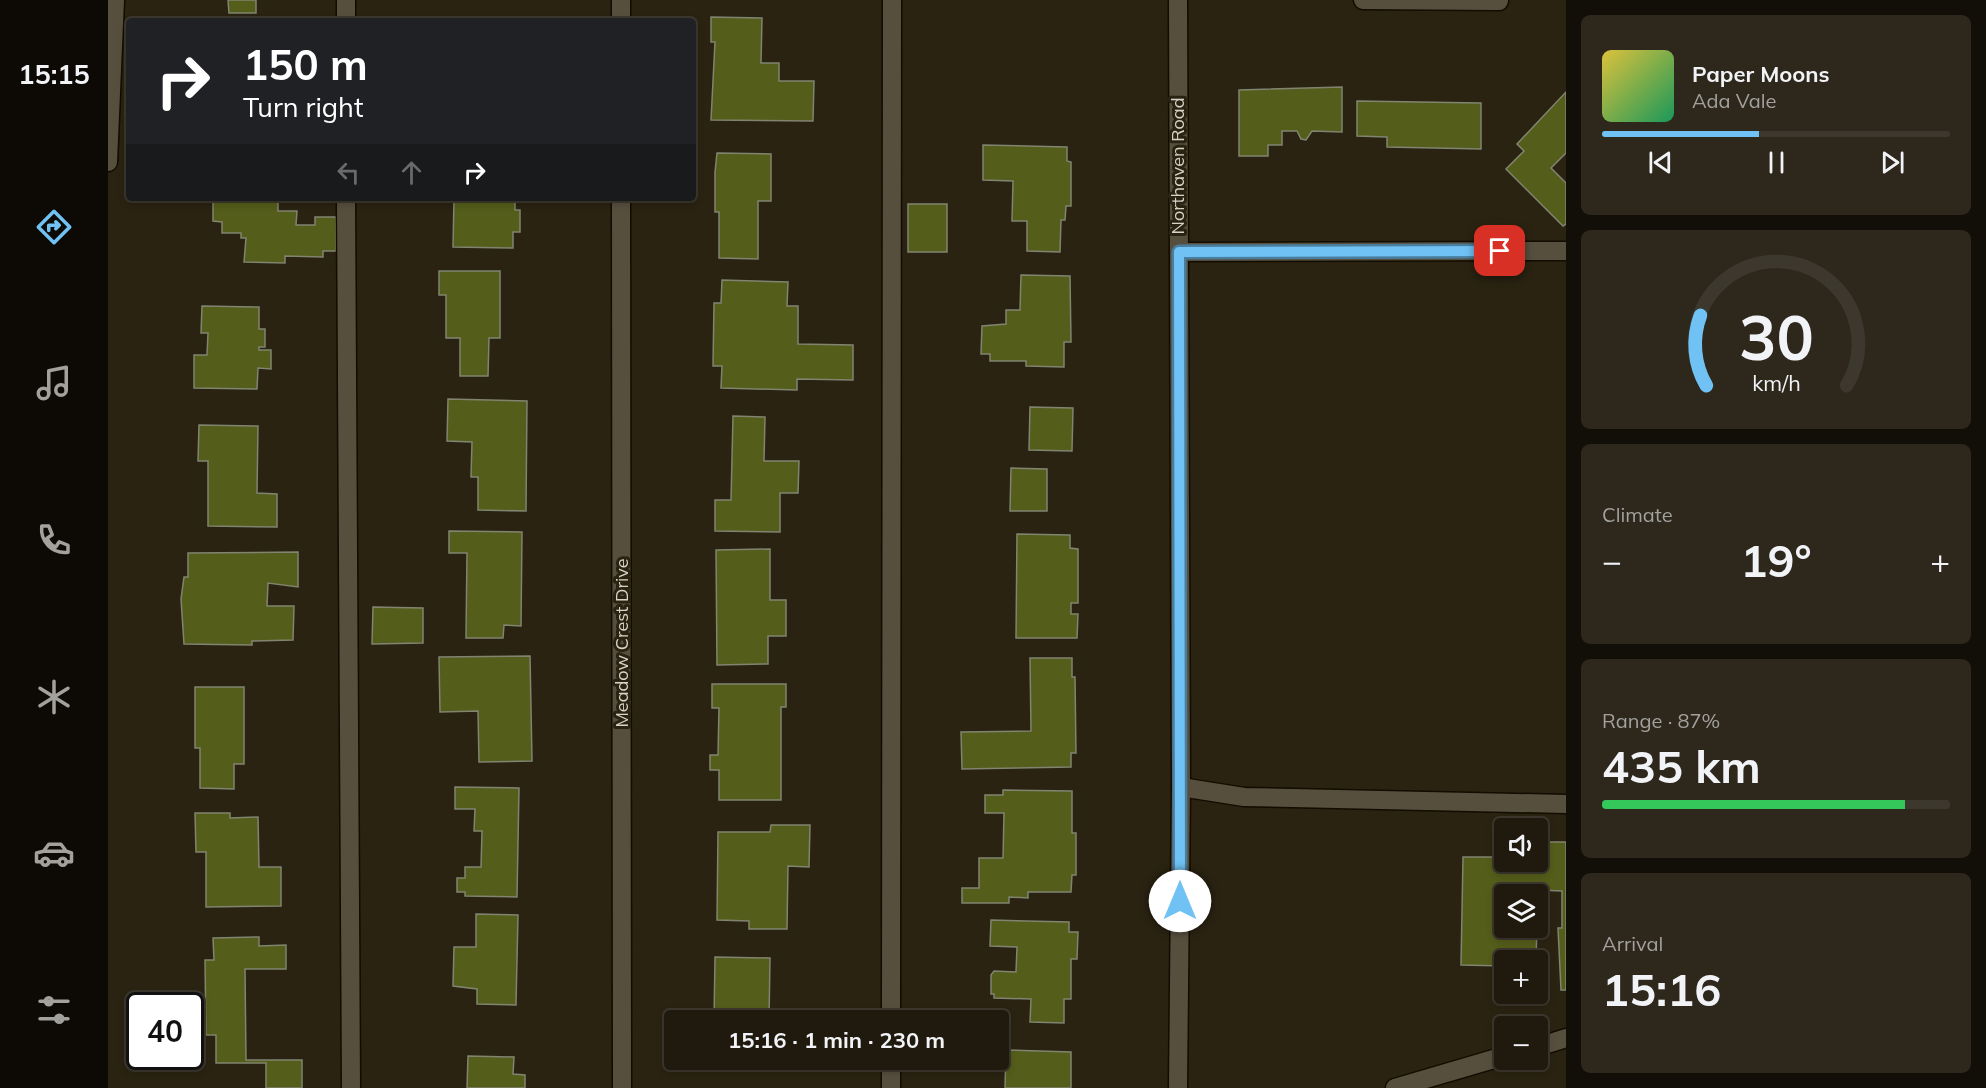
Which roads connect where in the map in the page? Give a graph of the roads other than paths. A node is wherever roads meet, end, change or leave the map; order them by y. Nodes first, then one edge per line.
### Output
1 (115, 0) edge
2 (346, 0) edge
3 (621, 0) edge
4 (892, 0) edge
5 (1178, 0) edge
6 (1363, 0) edge
7 (1499, 1) edge
8 (346, 18) edge
9 (621, 18) edge
10 (108, 162) edge
11 (346, 201) edge
12 (621, 201) edge
13 (1566, 251) edge
14 (1179, 252) junction
15 (1180, 787) junction
16 (1566, 804) edge
17 (891, 1010) edge
18 (1566, 1038) edge
19 (1548, 1044) edge
20 (1494, 1059) edge
21 (891, 1070) edge
22 (351, 1088) edge
23 (622, 1088) edge
24 (891, 1088) edge
25 (1178, 1088) edge
26 (1395, 1088) edge

1 - 10 street
2 - 8 street
3 - 9 street
4 - 17 street
5 - 14 street, Northaven Road
6 - 7 street
11 - 22 street
12 - 23 street, Meadow Crest Drive
13 - 14 street
14 - 15 street, Northaven Road
15 - 16 street
15 - 25 street, Northaven Road
18 - 19 street
20 - 26 street
21 - 24 street

